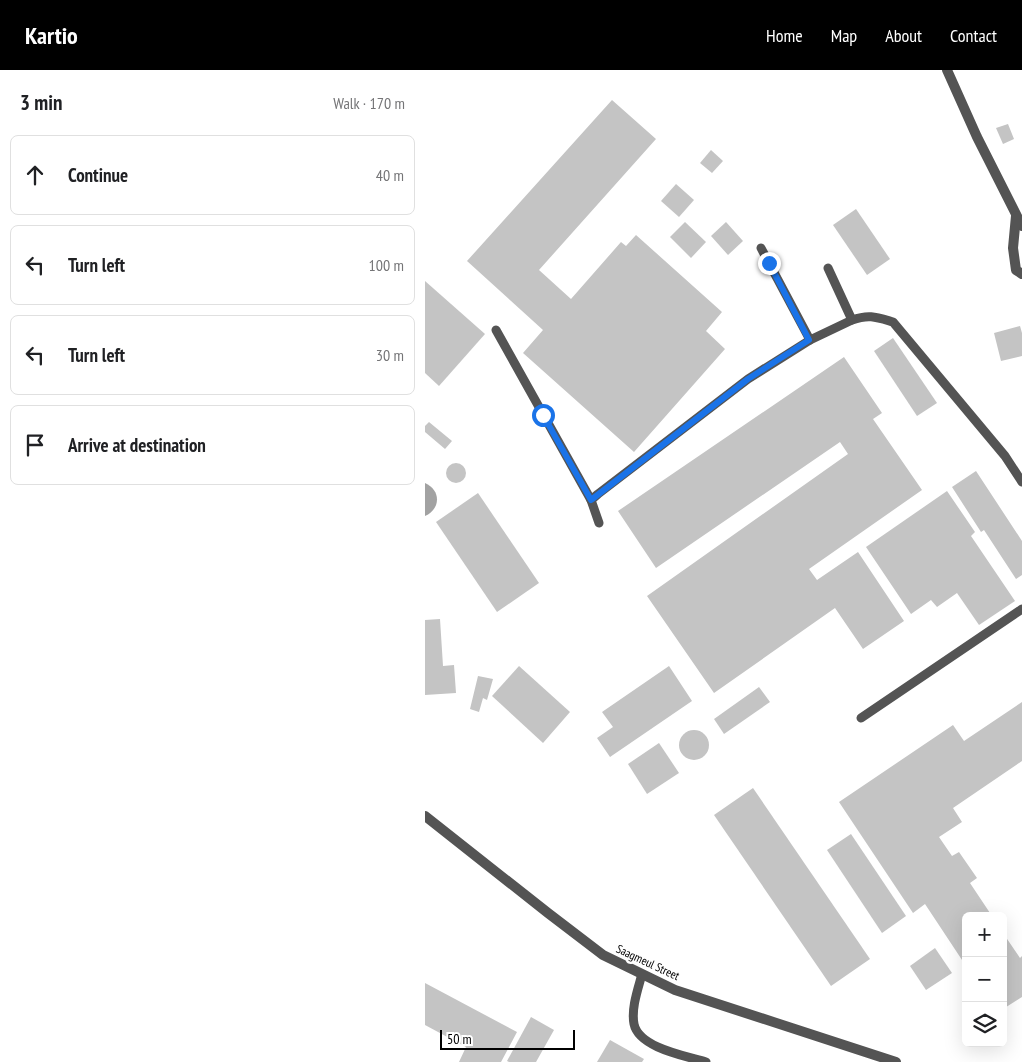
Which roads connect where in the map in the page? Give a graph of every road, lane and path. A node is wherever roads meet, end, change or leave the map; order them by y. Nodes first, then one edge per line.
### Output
1 (947, 70) edge
2 (1016, 216) junction
3 (1022, 226) edge
4 (761, 248) dead end
5 (828, 268) dead end
6 (1022, 274) edge
7 (852, 320) junction
8 (496, 330) dead end
9 (809, 340) junction
10 (1022, 482) edge
11 (591, 500) junction
12 (599, 523) dead end
13 (1022, 609) edge
14 (861, 718) dead end
15 (425, 816) edge
16 (642, 974) junction
17 (706, 1062) edge
18 (896, 1062) edge

1 - 2 street
2 - 3 street
2 - 6 street
4 - 9 lane
5 - 7 lane
7 - 9 lane
7 - 10 lane
8 - 11 lane
9 - 11 lane
11 - 12 lane
13 - 14 lane
15 - 16 street, Saagmeul Street
16 - 17 lane
16 - 18 street, Saagmeul Street

